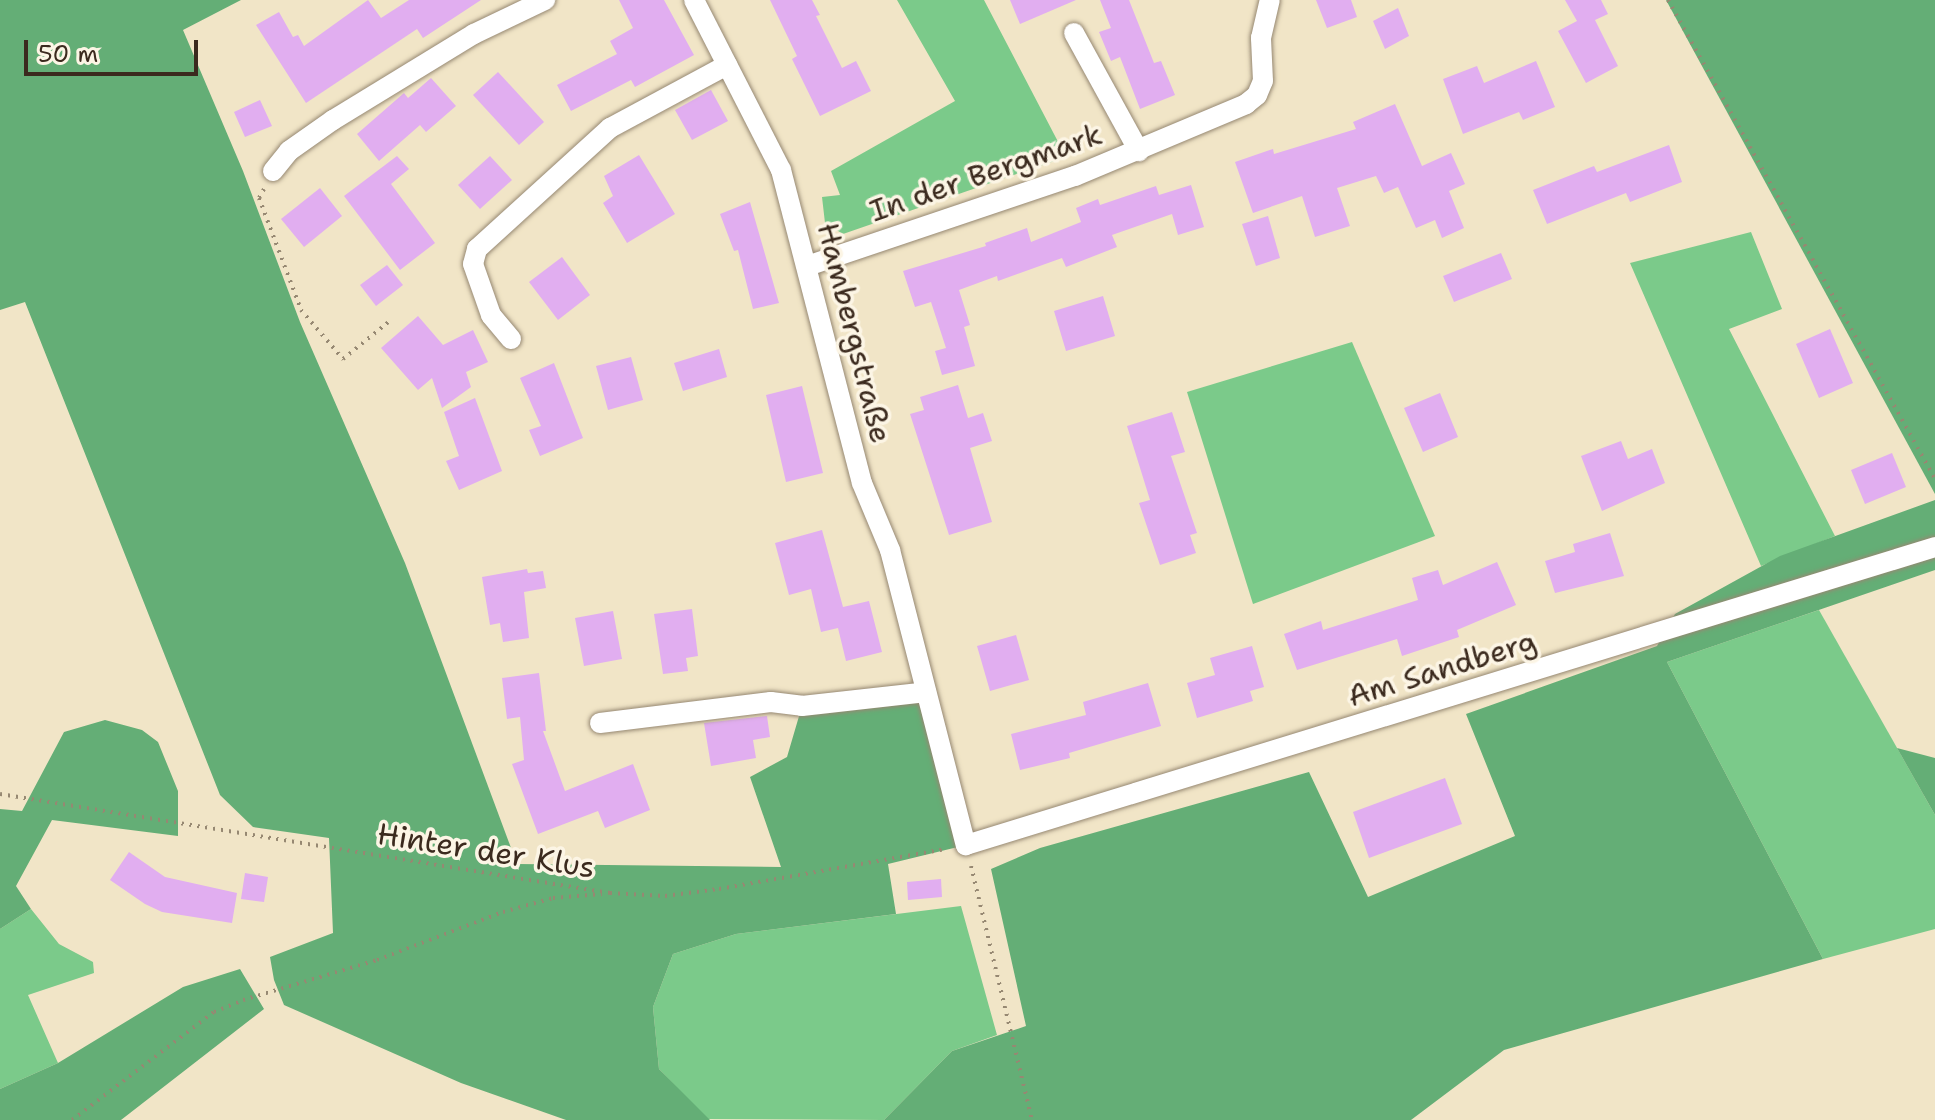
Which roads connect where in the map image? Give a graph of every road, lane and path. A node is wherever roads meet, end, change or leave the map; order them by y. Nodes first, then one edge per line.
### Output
1 (545, 0) edge
2 (694, 0) edge
3 (1270, 0) edge
4 (1668, 0) edge
5 (1074, 33) dead end
6 (727, 65) junction
7 (1139, 151) junction
8 (273, 171) joint
9 (807, 266) junction
10 (392, 319) dead end
11 (511, 339) dead end
12 (1935, 479) edge
13 (1935, 547) edge
14 (926, 692) junction
15 (600, 723) dead end
16 (0, 794) edge
17 (966, 845) junction
18 (610, 893) junction
19 (72, 1120) edge
20 (1032, 1120) edge

1 - 8 street
2 - 6 street, Hambergstraße
3 - 7 street, In der Bergmark
4 - 12 path
5 - 7 street, In der Bergmark
6 - 9 street, Hambergstraße
6 - 11 street
7 - 9 street, In der Bergmark
8 - 10 path
9 - 14 street, Hambergstraße
13 - 17 street, Am Sandberg
14 - 15 street
14 - 17 street, Hambergstraße
16 - 18 path, Hinter der Klus
17 - 18 path, Hinter der Klus
17 - 20 path
18 - 19 path

